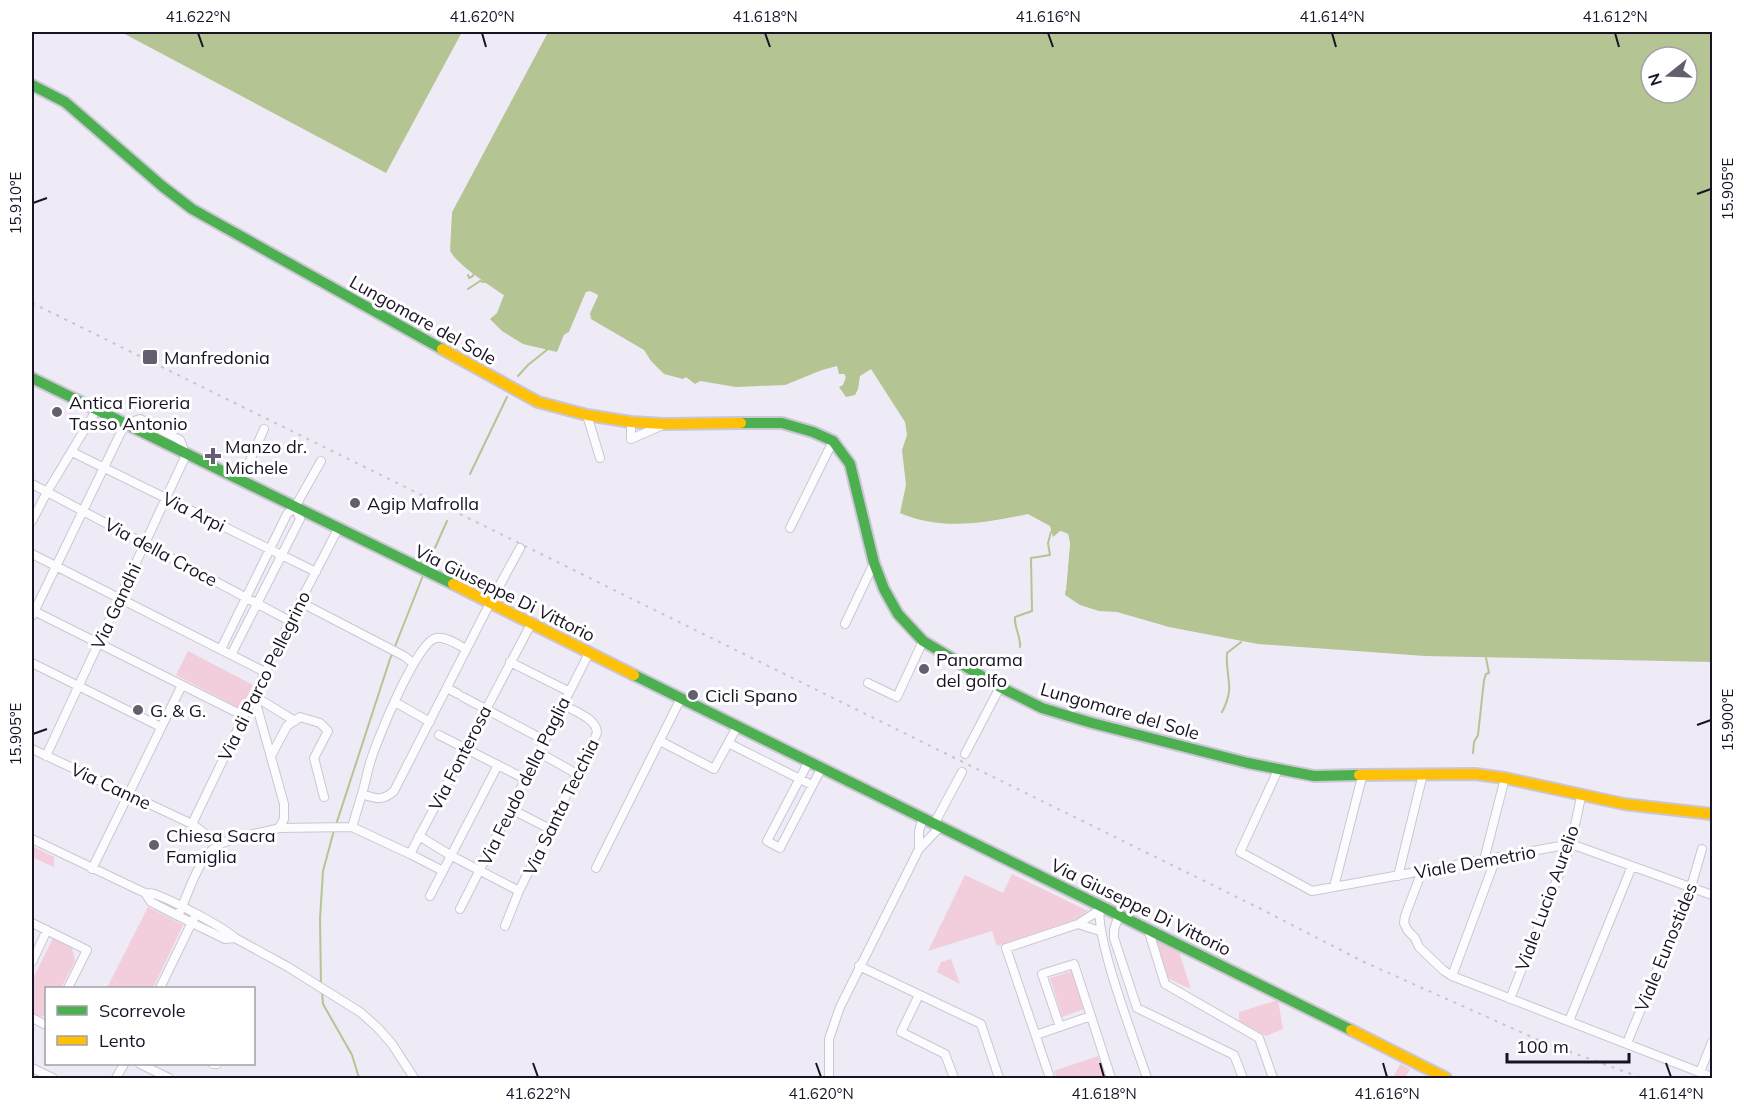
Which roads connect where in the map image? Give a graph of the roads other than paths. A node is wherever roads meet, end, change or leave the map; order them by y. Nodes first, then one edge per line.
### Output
1 (32, 85) edge
2 (32, 378) edge
3 (97, 409) junction
4 (587, 415) junction
5 (631, 422) junction
6 (125, 424) junction
7 (664, 424) junction
8 (264, 429) dead end
9 (832, 441) junction
10 (72, 452) junction
11 (186, 455) junction
12 (600, 458) dead end
13 (321, 461) dead end
14 (104, 468) junction
15 (241, 481) junction
16 (32, 484) edge
17 (47, 492) junction
18 (166, 498) junction
19 (295, 507) junction
20 (83, 511) junction
21 (32, 521) edge
22 (790, 528) dead end
23 (338, 529) junction
24 (145, 544) junction
25 (520, 548) dead end
26 (270, 549) junction
27 (32, 554) edge
28 (281, 555) junction
29 (874, 563) junction
30 (56, 566) junction
31 (316, 572) junction
32 (246, 597) junction
33 (120, 598) junction
34 (300, 602) junction
35 (490, 603) junction
36 (257, 604) junction
37 (32, 613) edge
38 (290, 621) junction
39 (531, 624) junction
40 (845, 624) dead end
41 (923, 641) junction
42 (99, 643) junction
43 (221, 649) junction
44 (466, 649) junction
45 (589, 653) junction
46 (231, 655) junction
47 (510, 662) junction
48 (32, 663) edge
49 (413, 663) junction
50 (265, 672) junction
51 (868, 683) dead end
52 (182, 686) junction
53 (80, 687) junction
54 (1000, 687) junction
55 (447, 688) junction
56 (568, 691) junction
57 (254, 696) junction
58 (681, 698) junction
59 (394, 702) junction
60 (562, 704) junction
61 (486, 709) junction
62 (244, 716) junction
63 (295, 721) junction
64 (430, 722) junction
65 (737, 727) junction
66 (161, 728) junction
67 (440, 735) dead end
68 (544, 740) junction
69 (660, 741) junction
70 (728, 743) junction
71 (32, 749) edge
72 (466, 749) junction
73 (538, 752) junction
74 (965, 754) dead end
75 (46, 756) junction
76 (271, 756) junction
77 (808, 763) junction
78 (498, 765) junction
79 (821, 769) junction
80 (1278, 770) junction
81 (962, 772) dead end
82 (577, 774) junction
83 (1423, 774) junction
84 (1362, 777) junction
85 (1504, 778) junction
86 (525, 779) junction
87 (800, 779) junction
88 (812, 785) junction
89 (129, 793) junction
90 (362, 794) junction
91 (1581, 796) junction
92 (324, 797) dead end
93 (511, 809) junction
94 (1713, 814) edge
95 (923, 818) junction
96 (192, 824) junction
97 (937, 825) junction
98 (352, 827) junction
99 (279, 828) junction
100 (550, 830) junction
101 (419, 836) junction
102 (32, 839) edge
103 (219, 844) junction
104 (1571, 844) junction
105 (919, 849) junction
106 (1702, 849) dead end
107 (410, 854) junction
108 (450, 855) junction
109 (1496, 858) junction
110 (1484, 860) junction
111 (1632, 866) junction
112 (596, 868) dead end
113 (92, 869) junction
114 (479, 870) junction
115 (1422, 871) junction
116 (443, 872) junction
117 (1398, 876) junction
118 (1334, 887) junction
119 (1691, 887) junction
120 (519, 891) junction
121 (1713, 895) edge
122 (430, 896) dead end
123 (1099, 908) junction
124 (460, 909) dead end
125 (180, 912) junction
126 (196, 914) junction
127 (1119, 914) junction
128 (32, 923) edge
129 (192, 923) junction
130 (1078, 924) junction
131 (505, 926) dead end
132 (1148, 929) junction
133 (47, 930) junction
134 (1100, 931) junction
135 (235, 938) junction
136 (32, 963) edge
137 (859, 966) junction
138 (1452, 976) junction
139 (68, 987) edge
140 (160, 987) edge
141 (919, 995) junction
142 (1510, 999) junction
143 (1091, 1016) junction
144 (1569, 1021) junction
145 (1060, 1027) junction
146 (1036, 1035) junction
147 (1713, 1042) edge
148 (1627, 1043) junction
149 (142, 1065) edge
150 (32, 1068) edge
151 (1700, 1072) junction
152 (1713, 1077) edge
153 (53, 1078) edge
154 (169, 1078) edge
155 (414, 1078) edge
156 (829, 1078) edge
157 (954, 1078) edge
158 (999, 1078) edge
159 (1050, 1078) edge
160 (1112, 1078) edge
161 (1147, 1078) edge
162 (1243, 1078) edge
163 (1273, 1078) edge
164 (1446, 1078) edge

1 - 4 street, Lungomare del Sole
2 - 3 street, Via Giuseppe Di Vittorio
3 - 6 street, Via Giuseppe Di Vittorio
3 - 10 street
4 - 5 street, Lungomare del Sole
4 - 12 street
5 - 7 street, Lungomare del Sole
5 - 7 street, Lungomare del Sole
6 - 11 street, Via Giuseppe Di Vittorio
6 - 14 street
7 - 9 street, Lungomare del Sole
8 - 15 street
9 - 22 street
9 - 29 street, Lungomare del Sole
10 - 14 street, Via Arpi
10 - 17 street
11 - 15 street, Via Giuseppe Di Vittorio
11 - 18 street, Via Gandhi
13 - 19 street
14 - 18 street, Via Arpi
14 - 20 street
15 - 19 street, Via Giuseppe Di Vittorio
16 - 17 street, Via della Croce
17 - 20 street, Via della Croce
17 - 21 street
18 - 24 street, Via Gandhi
18 - 26 street, Via Arpi
19 - 23 street, Via Giuseppe Di Vittorio
19 - 26 street
19 - 28 street
20 - 24 street, Via della Croce
20 - 30 street
23 - 31 street, Via di Parco Pellegrino
23 - 35 street, Via Giuseppe Di Vittorio
24 - 32 street, Via della Croce
24 - 33 street, Via Gandhi
25 - 35 street
26 - 28 street, Via Arpi
26 - 32 street
27 - 30 street
28 - 31 street, Via Arpi
28 - 36 street
29 - 40 street
29 - 41 street, Lungomare del Sole
30 - 33 street
30 - 37 street
31 - 34 street, Via di Parco Pellegrino
32 - 36 street, Via della Croce
32 - 43 street
33 - 42 street, Via Gandhi
33 - 43 street
34 - 38 street, Via di Parco Pellegrino
34 - 49 street
35 - 39 street, Via Giuseppe Di Vittorio
35 - 44 street
36 - 38 street, Via della Croce
36 - 46 street
37 - 42 street
38 - 50 street, Via di Parco Pellegrino
39 - 45 street, Via Giuseppe Di Vittorio
39 - 47 street, Via Fonterosa
41 - 51 street
41 - 54 street, Lungomare del Sole
42 - 52 street
42 - 53 street, Via Gandhi
43 - 46 street
44 - 49 street
44 - 55 street
45 - 56 street, Via Feudo della Paglia
45 - 58 street, Via Giuseppe Di Vittorio
46 - 50 street
47 - 56 street
47 - 61 street, Via Fonterosa
48 - 53 street
49 - 59 street
50 - 57 street, Via di Parco Pellegrino
52 - 62 street
52 - 66 street
53 - 66 street
53 - 75 street, Via Gandhi
54 - 74 street
54 - 80 street, Lungomare del Sole
55 - 61 street
55 - 64 street
56 - 60 street, Via Feudo della Paglia
57 - 62 street, Via di Parco Pellegrino
57 - 63 street
57 - 76 street
58 - 65 street, Via Giuseppe Di Vittorio
58 - 69 street
59 - 64 street
59 - 90 street
60 - 68 street, Via Feudo della Paglia
60 - 82 street, Via Santa Tecchia
61 - 68 street
61 - 72 street, Via Fonterosa
62 - 96 street, Via di Parco Pellegrino
63 - 76 street
63 - 92 street
64 - 90 street
65 - 70 street
65 - 77 street, Via Giuseppe Di Vittorio
66 - 89 street
67 - 72 street
68 - 73 street, Via Feudo della Paglia
69 - 70 street
69 - 112 street
70 - 87 street
71 - 75 street, Via Canne
72 - 78 street
72 - 101 street, Via Fonterosa
73 - 82 street
73 - 86 street, Via Feudo della Paglia
75 - 89 street, Via Canne
76 - 99 street
77 - 79 street, Via Giuseppe Di Vittorio
77 - 87 street
78 - 86 street
78 - 108 street
79 - 88 street
79 - 95 street, Via Giuseppe Di Vittorio
80 - 84 street, Lungomare del Sole
80 - 118 street, Viale Demetrio
81 - 97 street
82 - 100 street, Via Santa Tecchia
83 - 84 street, Lungomare del Sole
83 - 85 street, Lungomare del Sole
83 - 117 street
84 - 118 street
85 - 91 street, Lungomare del Sole
85 - 110 street
86 - 93 street, Via Feudo della Paglia
87 - 88 street
87 - 88 street
89 - 96 street, Via Canne
89 - 113 street
90 - 98 street
91 - 94 street, Lungomare del Sole
91 - 104 street, Viale Lucio Aurelio
93 - 100 street
93 - 114 street, Via Feudo della Paglia
95 - 97 street, Via Giuseppe Di Vittorio
95 - 105 street
96 - 103 street, Via Canne
97 - 105 street
97 - 123 street, Via Giuseppe Di Vittorio
98 - 99 street
98 - 107 street
99 - 103 street
100 - 120 street, Via Santa Tecchia
101 - 107 street, Via Fonterosa
101 - 108 street
102 - 113 street
103 - 125 street
104 - 109 street, Viale Demetrio
104 - 111 street
104 - 142 street, Viale Lucio Aurelio
105 - 137 street
106 - 119 street, Viale Eunostides
107 - 116 street
108 - 114 street
108 - 116 street
109 - 110 street, Viale Demetrio
109 - 138 street
110 - 115 street, Viale Demetrio
111 - 119 street
111 - 144 street
113 - 125 street
114 - 120 street
114 - 124 street, Via Feudo della Paglia
115 - 117 street, Viale Demetrio
115 - 138 street
116 - 122 street
117 - 118 street, Viale Demetrio
119 - 121 street
119 - 148 street, Viale Eunostides
120 - 131 street, Via Santa Tecchia
123 - 127 street, Via Giuseppe Di Vittorio
123 - 130 street
123 - 134 street
125 - 126 street
125 - 129 street
126 - 129 street
126 - 135 street
127 - 132 street, Via Giuseppe Di Vittorio
127 - 162 street
128 - 133 street
129 - 135 street
129 - 140 street
130 - 134 street
130 - 146 street
132 - 163 street
132 - 164 street, Via Giuseppe Di Vittorio
133 - 136 street
133 - 139 street
134 - 161 street
135 - 155 street
137 - 141 street
137 - 156 street
138 - 142 street
141 - 157 street
141 - 158 street
142 - 144 street
143 - 145 street
143 - 145 street
143 - 160 street
144 - 148 street
145 - 146 street
146 - 159 street
147 - 151 street
148 - 151 street
149 - 154 street
150 - 153 street
151 - 152 street

